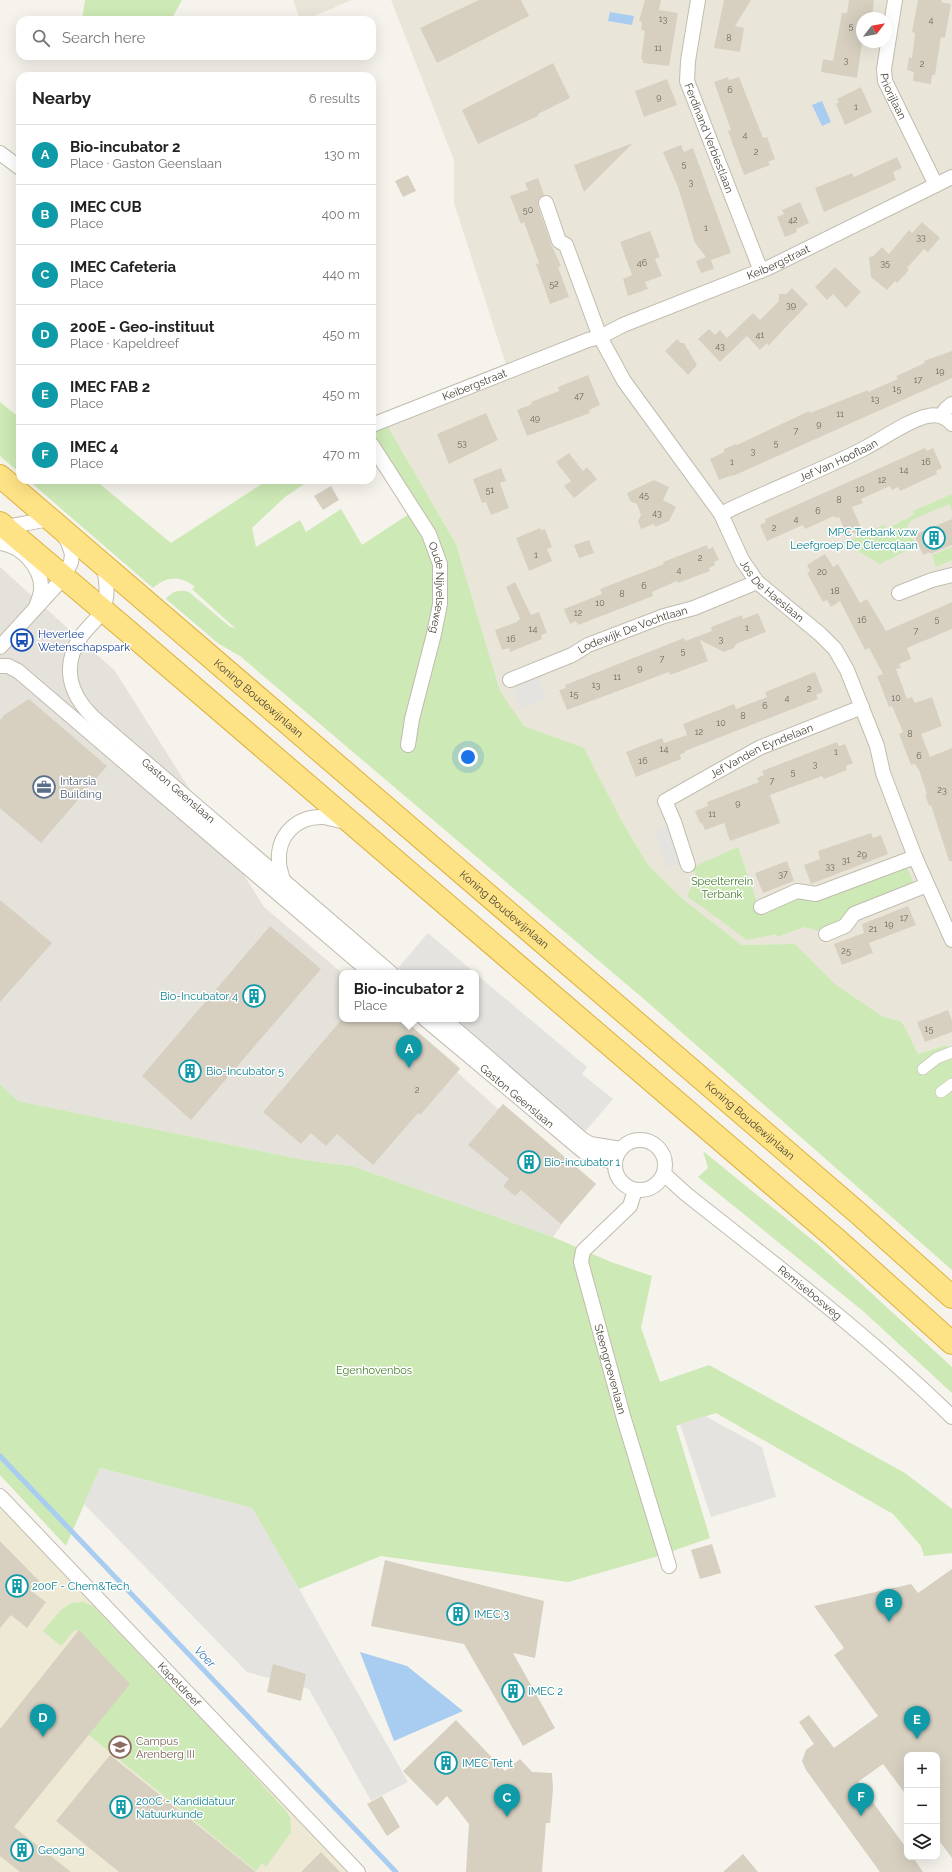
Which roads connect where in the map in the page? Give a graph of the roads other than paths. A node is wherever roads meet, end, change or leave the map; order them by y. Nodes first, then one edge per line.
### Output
1 (698, 0) edge
2 (895, 0) edge
3 (0, 153) edge
4 (16, 165) edge
5 (952, 177) edge
6 (936, 185) junction
7 (546, 203) dead end
8 (761, 271) junction
9 (600, 337) junction
10 (952, 404) edge
11 (947, 420) edge
12 (376, 423) edge
13 (376, 451) edge
14 (0, 476) edge
15 (721, 514) junction
16 (56, 524) junction
17 (1, 530) edge
18 (104, 566) junction
19 (952, 575) edge
20 (64, 577) junction
21 (757, 582) junction
22 (899, 593) dead end
23 (36, 607) junction
24 (103, 609) junction
25 (0, 647) edge
26 (0, 666) edge
27 (510, 680) dead end
28 (862, 707) junction
29 (408, 745) dead end
30 (352, 823) junction
31 (915, 857) junction
32 (688, 865) dead end
33 (283, 881) junction
34 (927, 885) junction
35 (761, 907) dead end
36 (826, 934) dead end
37 (952, 940) edge
38 (367, 970) edge
39 (387, 970) edge
40 (429, 1022) edge
41 (447, 1022) edge
42 (952, 1052) edge
43 (923, 1069) dead end
44 (952, 1084) edge
45 (941, 1092) dead end
46 (621, 1149) junction
47 (615, 1163) junction
48 (664, 1174) junction
49 (635, 1190) junction
50 (952, 1297) edge
51 (952, 1343) edge
52 (952, 1417) edge
53 (0, 1496) edge
54 (669, 1566) dead end
55 (358, 1872) edge

1 - 8 street, Ferdinand Verbiestlaan
2 - 6 street, Priorijlaan
3 - 4 street
5 - 6 street, Keibergstraat
6 - 8 street, Keibergstraat
7 - 9 street
8 - 9 street, Keibergstraat
9 - 12 street, Keibergstraat
9 - 15 street, Jos De Haeslaan
10 - 11 street, Jef Van Hooflaan
11 - 15 street, Jef Van Hooflaan
13 - 29 street, Oude Nijvelseweg
14 - 16 highway, Koning Boudewijnlaan
15 - 21 street, Jos De Haeslaan
16 - 17 street
16 - 18 highway, Koning Boudewijnlaan
16 - 20 street, Koning Boudewijnlaan
17 - 20 highway
17 - 23 street
18 - 24 street
18 - 50 highway, Koning Boudewijnlaan
19 - 22 street
20 - 23 street
20 - 24 highway
21 - 27 street, Lodewijk De Vochtlaan
21 - 28 street, Jos De Haeslaan
23 - 25 street
24 - 30 highway
24 - 33 street, Gaston Geenslaan
26 - 38 street, Gaston Geenslaan
28 - 31 street, Jos De Haeslaan
28 - 32 street, Jef Vanden Eyndelaan
30 - 33 street
30 - 51 highway
31 - 34 street, Jos De Haeslaan
31 - 35 street
33 - 39 street, Gaston Geenslaan
34 - 36 street
34 - 37 street, Jos De Haeslaan
40 - 47 street, Gaston Geenslaan
41 - 46 street, Gaston Geenslaan
42 - 43 street
44 - 45 street
46 - 47 street
46 - 48 street
47 - 49 street
48 - 49 street
48 - 52 street, Remisebosweg
49 - 54 street, Steengroevenlaan
53 - 55 street, Kapeldreef

